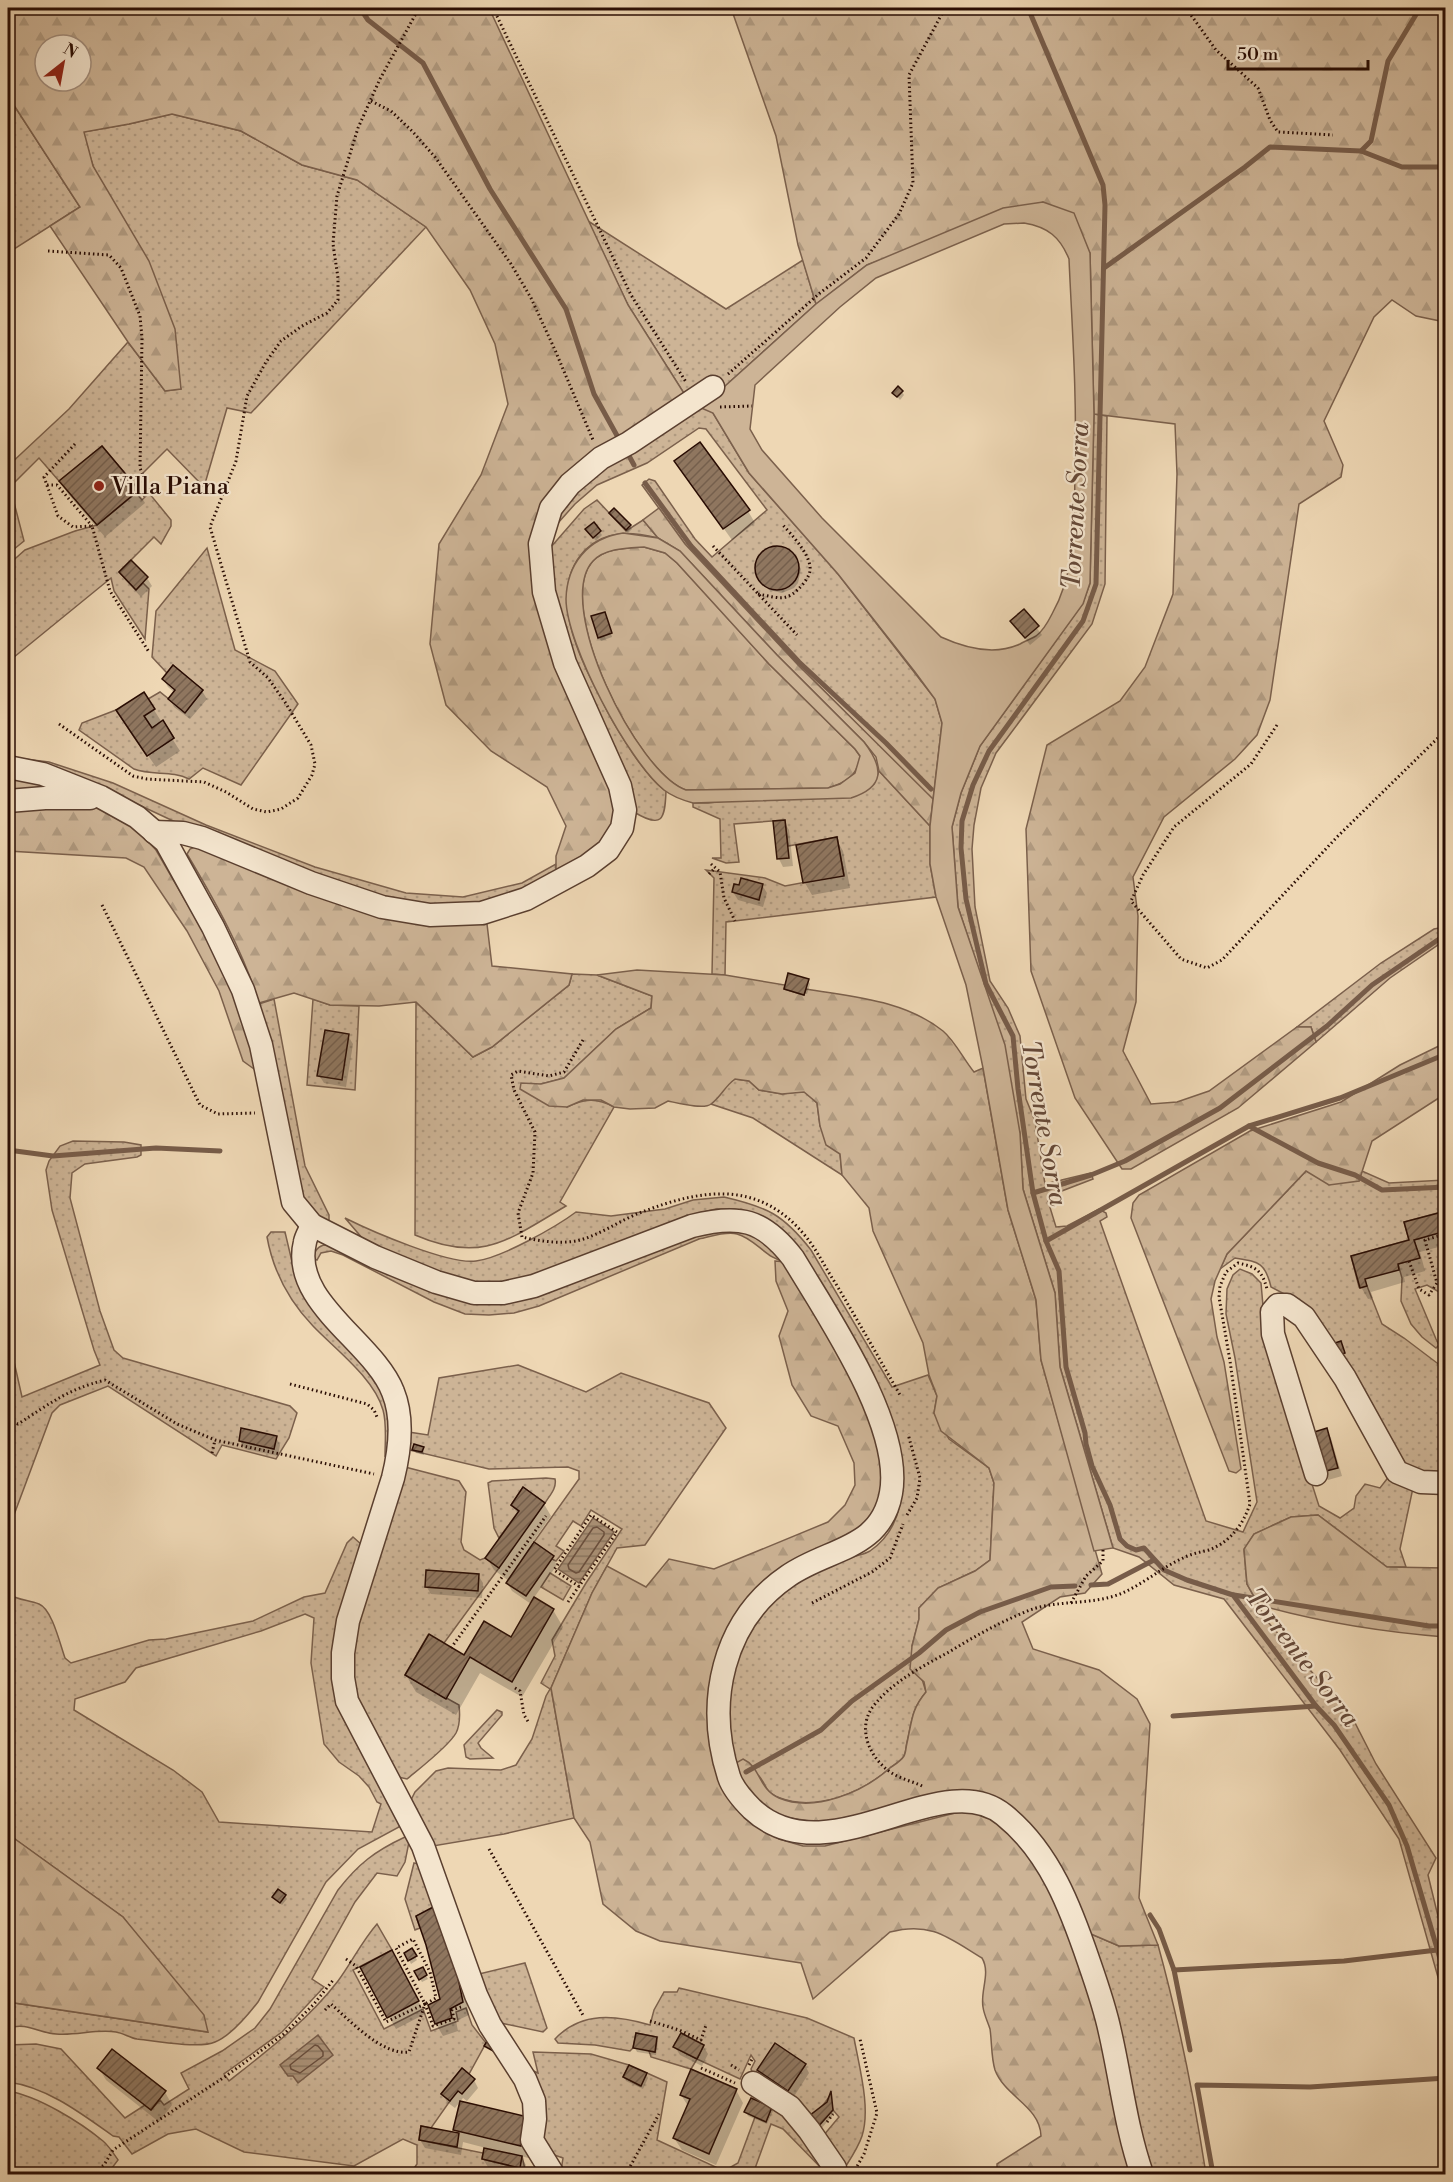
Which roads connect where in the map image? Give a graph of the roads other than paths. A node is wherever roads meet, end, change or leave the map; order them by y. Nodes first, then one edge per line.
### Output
1 (705, 393) road end
2 (8, 767) edge
3 (101, 797) junction
4 (8, 801) edge
5 (154, 832) junction
6 (312, 1225) junction
7 (1316, 1474) dead end
8 (1446, 1483) edge
9 (753, 2083) road end
10 (553, 2175) edge
11 (833, 2175) edge
12 (1142, 2175) edge

1 - 5 street
2 - 3 street
3 - 4 street
3 - 5 street
5 - 6 street
6 - 10 street
6 - 12 street
7 - 8 street
9 - 11 street

